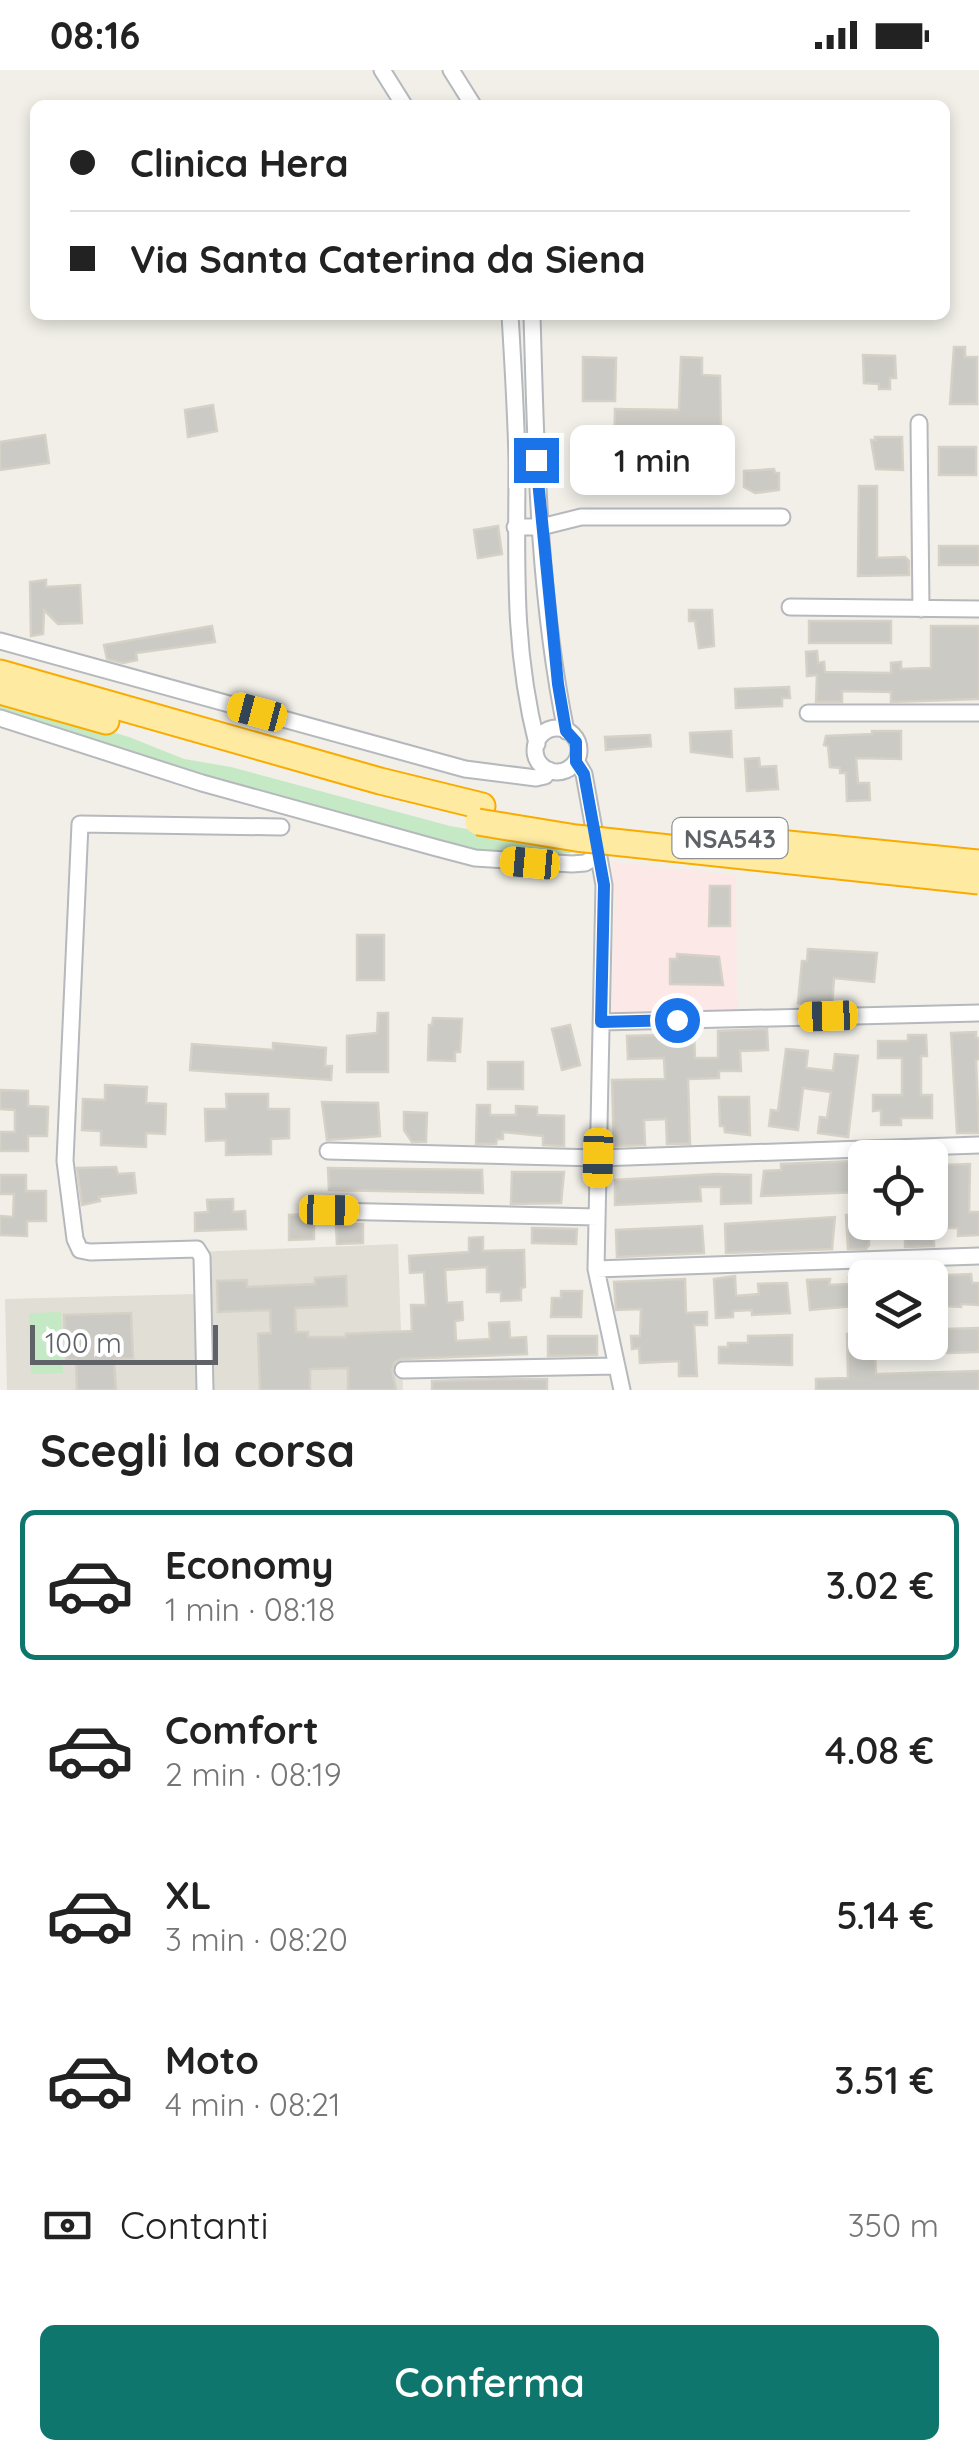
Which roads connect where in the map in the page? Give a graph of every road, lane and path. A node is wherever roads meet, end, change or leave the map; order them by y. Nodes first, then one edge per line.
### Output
1 (382, 70) edge
2 (451, 70) edge
3 (401, 100) edge
4 (470, 100) edge
5 (510, 320) edge
6 (532, 320) edge
7 (533, 347) junction
8 (512, 348) junction
9 (920, 423) dead end
10 (782, 517) dead end
11 (515, 527) junction
12 (541, 527) junction
13 (790, 607) dead end
14 (921, 609) junction
15 (979, 610) edge
16 (0, 641) edge
17 (0, 672) edge
18 (0, 691) edge
19 (808, 713) dead end
20 (979, 713) edge
21 (0, 718) edge
22 (566, 731) junction
23 (537, 744) junction
24 (564, 768) junction
25 (480, 814) junction
26 (281, 828) dead end
27 (599, 855) junction
28 (979, 864) edge
29 (979, 881) edge
30 (979, 1013) edge
31 (601, 1022) junction
32 (979, 1145) edge
33 (328, 1151) dead end
34 (598, 1158) junction
35 (329, 1210) dead end
36 (596, 1217) junction
37 (979, 1256) edge
38 (596, 1269) junction
39 (617, 1366) junction
40 (402, 1370) dead end
41 (205, 1390) edge
42 (622, 1390) edge

1 - 3 street
2 - 4 street
5 - 8 street
6 - 7 street
7 - 8 street
7 - 12 street
8 - 11 street
9 - 14 street
10 - 12 street
11 - 12 street
11 - 23 street
12 - 22 street
13 - 14 street
14 - 15 street
16 - 24 street
17 - 25 highway
18 - 25 highway, NSA543
19 - 20 street
21 - 27 street
22 - 23 street
22 - 24 street
23 - 24 street
24 - 27 street
25 - 28 highway, NSA543, bridge
25 - 29 highway, bridge
26 - 41 street
27 - 31 street
30 - 31 street
31 - 34 street
32 - 34 street
33 - 34 street
34 - 36 street
35 - 36 street
36 - 38 street
37 - 38 street
38 - 39 street
39 - 40 street
39 - 42 street

